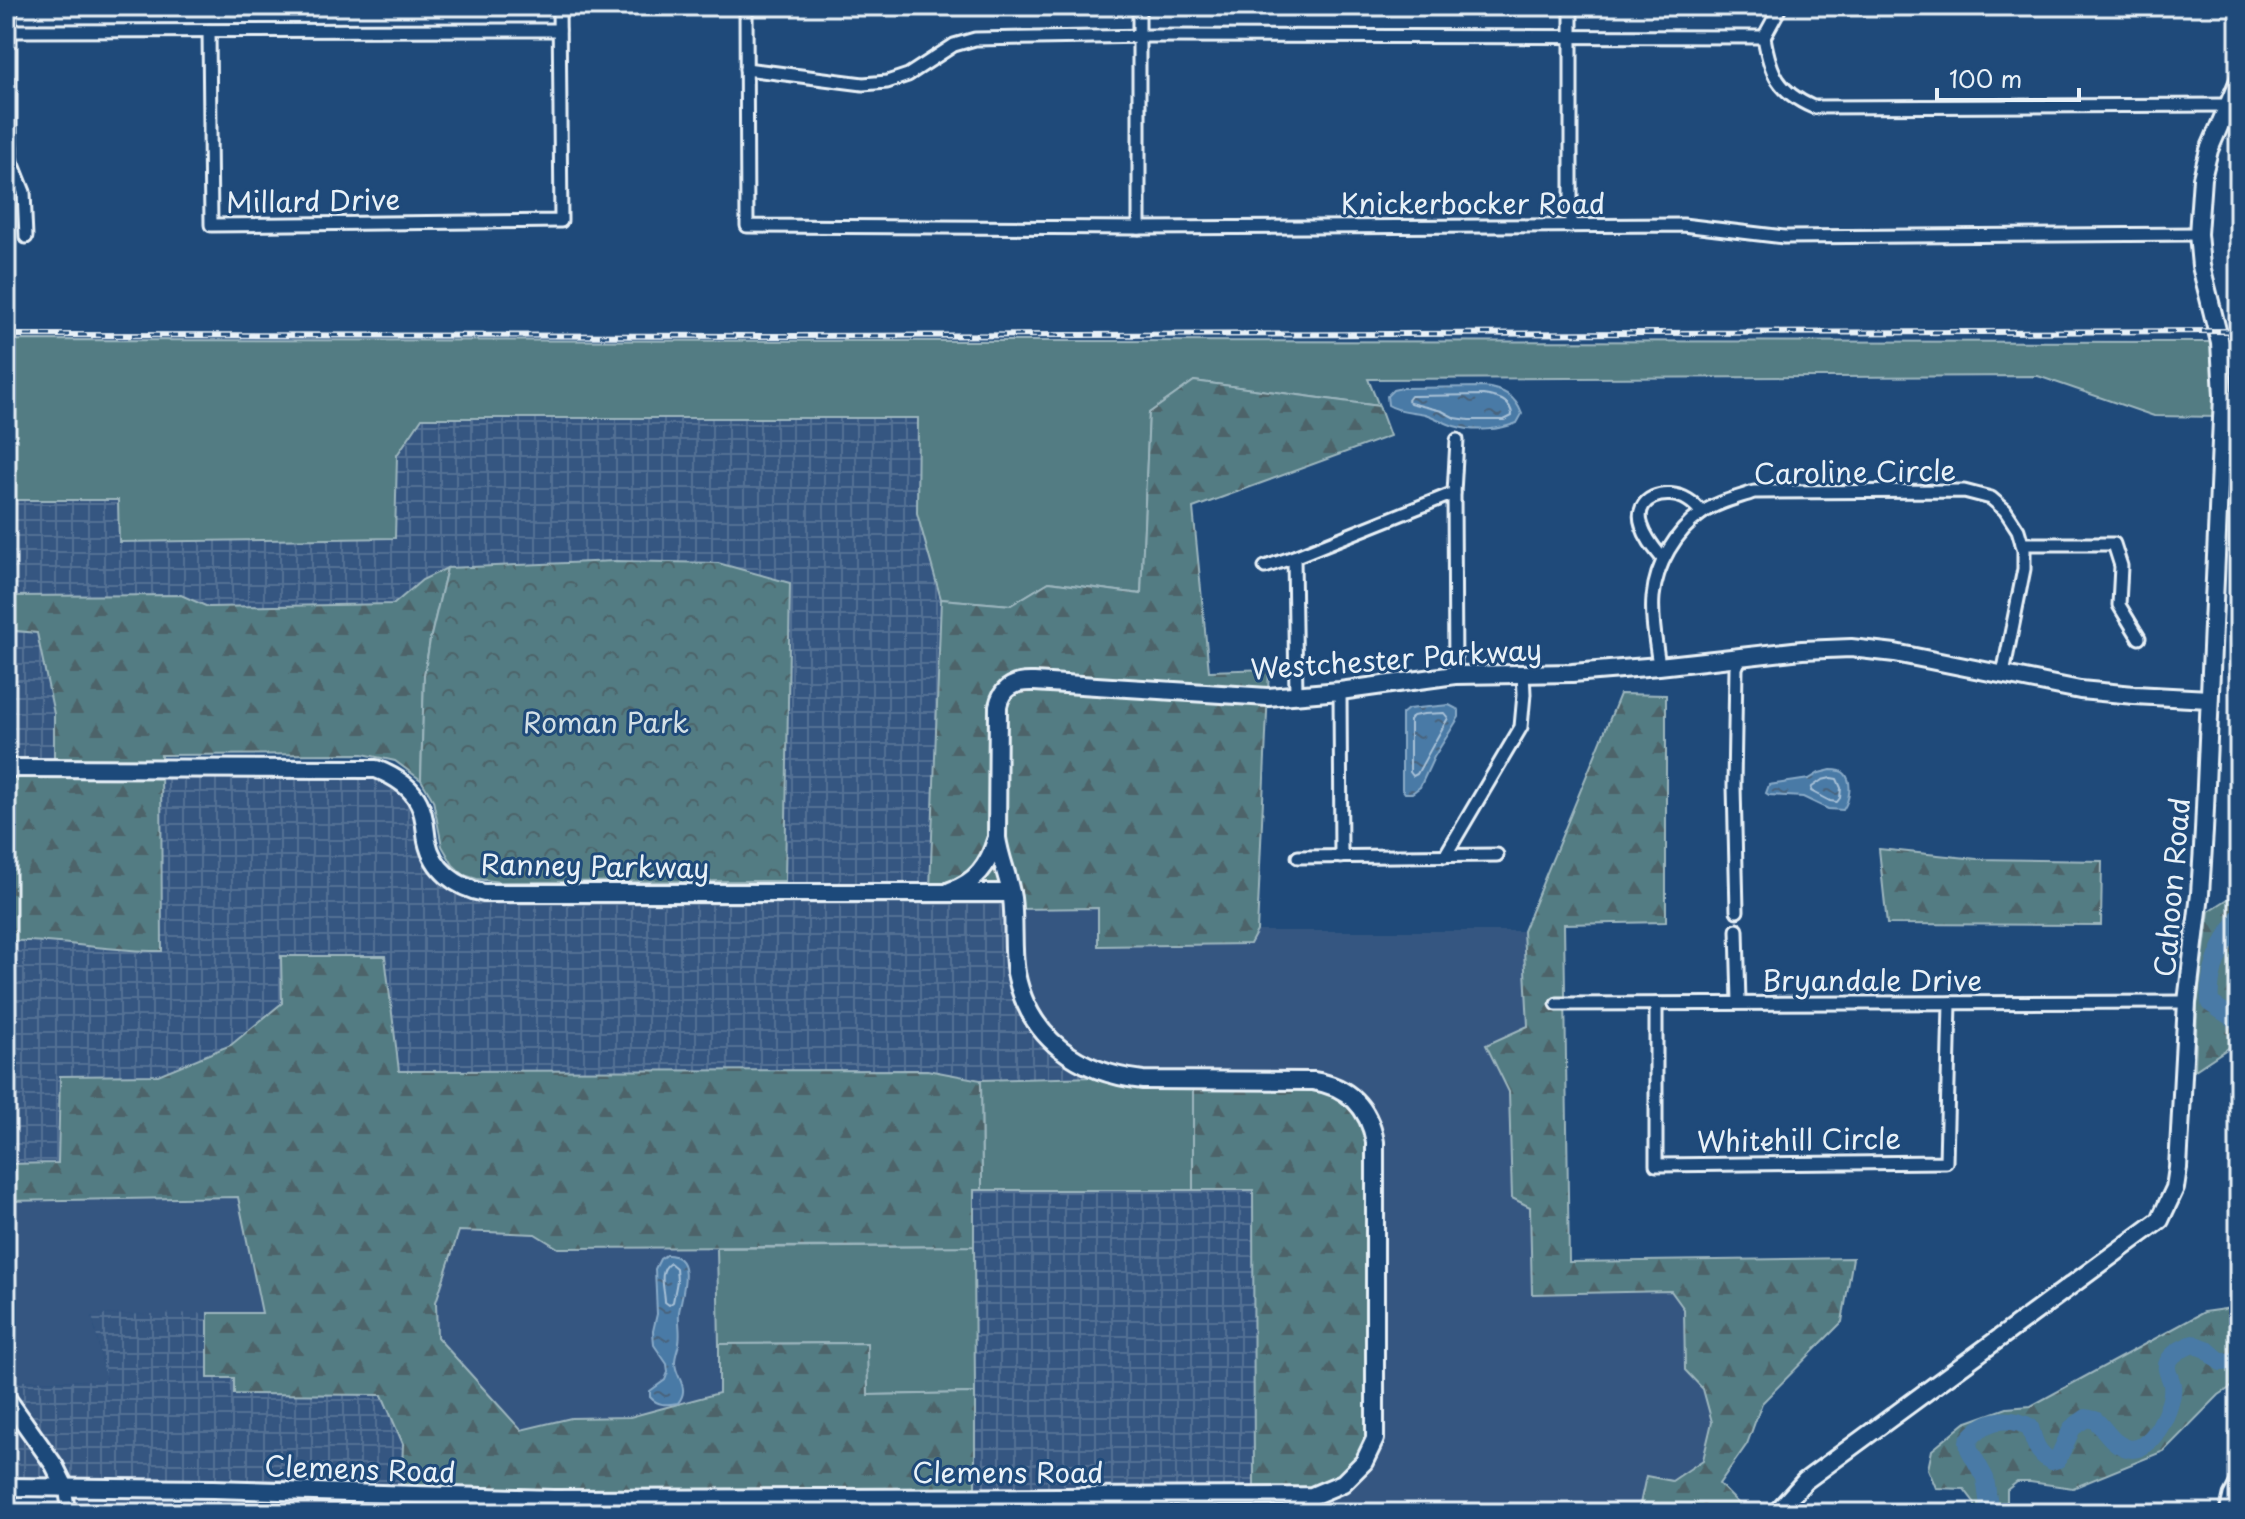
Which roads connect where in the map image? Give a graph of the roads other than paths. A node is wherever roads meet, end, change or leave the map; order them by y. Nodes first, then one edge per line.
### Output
1 (10, 6) edge
2 (559, 6) edge
3 (746, 6) edge
4 (1139, 6) edge
5 (1571, 6) edge
6 (1781, 6) edge
7 (559, 30) junction
8 (10, 31) junction
9 (209, 31) junction
10 (1139, 36) junction
11 (1571, 36) junction
12 (1764, 37) junction
13 (746, 69) junction
14 (2239, 80) edge
15 (2233, 106) edge
16 (1571, 226) junction
17 (1139, 228) junction
18 (2198, 234) junction
19 (26, 237) dead end
20 (1457, 440) dead end
21 (1454, 493) junction
22 (1702, 513) junction
23 (2022, 544) junction
24 (1294, 557) junction
25 (1663, 559) junction
26 (1265, 567) dead end
27 (2139, 638) dead end
28 (1741, 656) junction
29 (1659, 666) junction
30 (1523, 673) junction
31 (2003, 674) junction
32 (1455, 675) junction
33 (1340, 691) junction
34 (1296, 696) junction
35 (2209, 699) junction
36 (6, 768) edge
37 (997, 838) junction
38 (1497, 855) dead end
39 (1445, 856) junction
40 (1298, 857) dead end
41 (1341, 857) junction
42 (1011, 893) junction
43 (944, 894) junction
44 (1737, 911) dead end
45 (1737, 930) dead end
46 (1739, 1002) junction
47 (2187, 1002) junction
48 (1950, 1003) junction
49 (1557, 1004) dead end
50 (1656, 1004) junction
51 (1098, 1072) joint
52 (6, 1397) edge
53 (2239, 1478) edge
54 (6, 1487) edge
55 (65, 1487) junction
56 (69, 1513) edge
57 (1776, 1513) edge
58 (2226, 1513) edge

1 - 8 street
2 - 7 street
3 - 13 street
4 - 10 street
5 - 11 street
6 - 12 street
7 - 9 street
7 - 9 street, Millard Drive
8 - 9 street
8 - 19 street
10 - 11 street
10 - 13 street
10 - 17 street
11 - 12 street
11 - 16 street
12 - 15 street
13 - 17 street, Knickerbocker Road
14 - 15 street, Cahoon Road
15 - 18 street, Cahoon Road
16 - 17 street, Knickerbocker Road
16 - 18 street, Knickerbocker Road
18 - 35 street, Cahoon Road
20 - 21 street
21 - 24 street
21 - 32 street
22 - 23 street, Caroline Circle
22 - 25 street, Caroline Circle
22 - 25 street
23 - 27 street
23 - 31 street, Caroline Circle
24 - 26 street
24 - 34 street
25 - 29 street, Caroline Circle
28 - 29 street, Westchester Parkway
28 - 31 street, Westchester Parkway
28 - 44 street
29 - 30 street, Westchester Parkway
30 - 32 street, Westchester Parkway
30 - 39 street
31 - 35 street, Westchester Parkway
32 - 33 street, Westchester Parkway
33 - 34 street, Westchester Parkway
33 - 41 street
34 - 37 street, Westchester Parkway
35 - 47 street, Cahoon Road
36 - 43 street, Ranney Parkway
37 - 42 street, Westchester Parkway
37 - 43 street
38 - 39 street
39 - 41 street
40 - 41 street
42 - 43 street, Ranney Parkway
42 - 51 street, Westchester Parkway
45 - 46 street
46 - 48 street, Bryandale Drive
46 - 50 street, Bryandale Drive
47 - 48 street, Bryandale Drive
47 - 57 street, Cahoon Road
48 - 50 street, Whitehill Circle
49 - 50 street, Bryandale Drive
51 - 55 street, Clemens Road
52 - 55 street
53 - 58 street
54 - 55 street, Clemens Road
55 - 56 street

